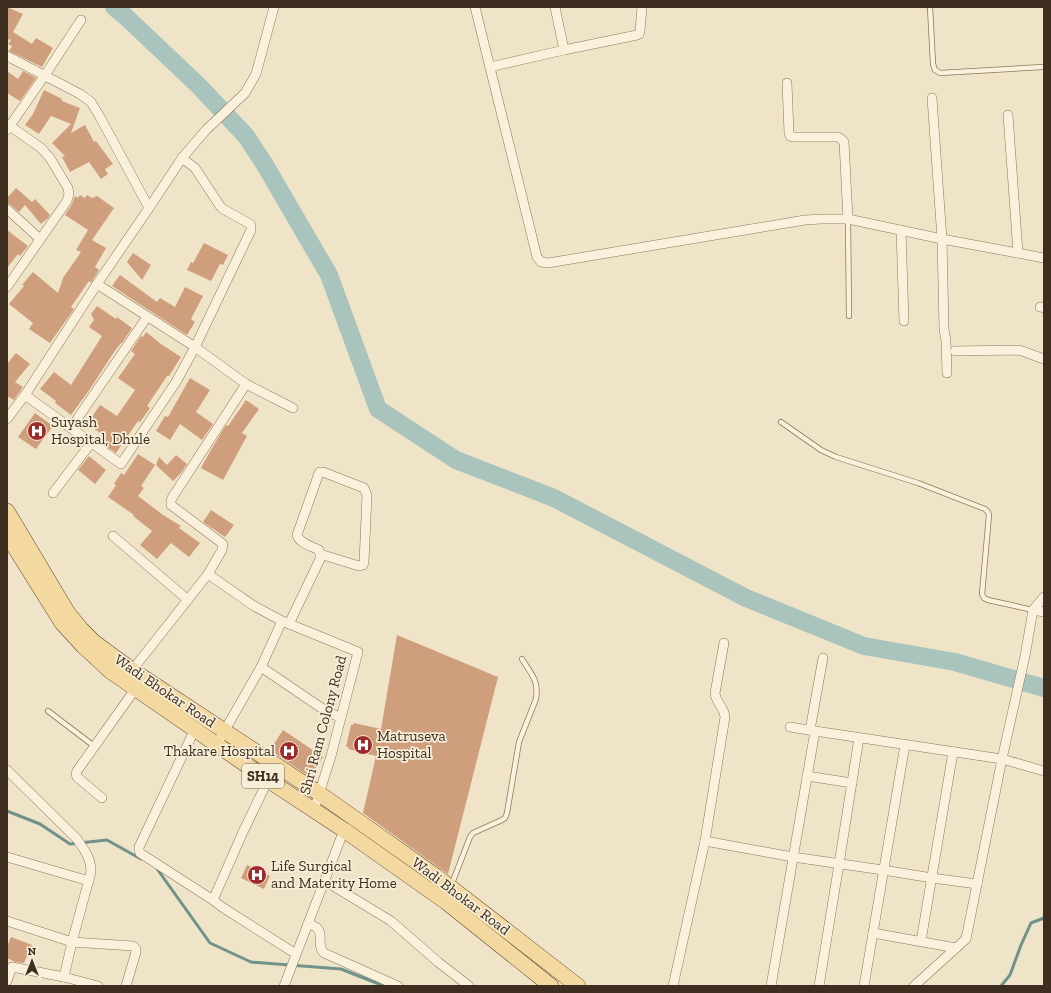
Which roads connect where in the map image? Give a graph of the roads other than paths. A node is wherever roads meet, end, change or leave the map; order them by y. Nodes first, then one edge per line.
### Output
1 (274, 7) edge
2 (475, 7) edge
3 (555, 7) edge
4 (642, 7) edge
5 (930, 7) edge
6 (81, 20) dead end
7 (564, 50) junction
8 (7, 56) edge
9 (490, 67) junction
10 (1043, 67) dead end
11 (45, 75) junction
12 (787, 83) dead end
13 (932, 98) dead end
14 (1008, 115) dead end
15 (9, 128) edge
16 (182, 158) junction
17 (149, 208) junction
18 (7, 209) edge
19 (848, 219) junction
20 (901, 230) junction
21 (40, 239) junction
22 (942, 239) junction
23 (1018, 253) junction
24 (1044, 258) edge
25 (97, 284) junction
26 (7, 286) edge
27 (849, 316) dead end
28 (147, 317) junction
29 (904, 321) dead end
30 (195, 347) junction
31 (955, 351) dead end
32 (1044, 359) edge
33 (947, 373) dead end
34 (246, 384) junction
35 (25, 395) junction
36 (293, 408) dead end
37 (7, 419) edge
38 (781, 422) dead end
39 (71, 428) junction
40 (91, 442) junction
41 (53, 493) dead end
42 (7, 511) edge
43 (7, 536) edge
44 (113, 536) dead end
45 (320, 554) junction
46 (208, 574) junction
47 (1044, 597) edge
48 (188, 600) junction
49 (1033, 610) junction
50 (1044, 612) edge
51 (285, 622) junction
52 (724, 643) dead end
53 (823, 658) dead end
54 (522, 659) dead end
55 (261, 667) junction
56 (131, 680) junction
57 (48, 711) dead end
58 (341, 718) junction
59 (790, 727) dead end
60 (195, 729) junction
61 (224, 731) junction
62 (812, 731) junction
63 (858, 738) junction
64 (217, 744) junction
65 (904, 744) junction
66 (94, 746) junction
67 (953, 752) junction
68 (1002, 759) junction
69 (7, 770) edge
70 (1044, 771) edge
71 (807, 776) junction
72 (268, 780) junction
73 (852, 783) junction
74 (320, 794) junction
75 (102, 798) dead end
76 (314, 810) junction
77 (344, 830) junction
78 (705, 842) junction
79 (7, 857) edge
80 (793, 857) junction
81 (839, 864) junction
82 (883, 870) junction
83 (932, 878) junction
84 (89, 881) junction
85 (325, 881) junction
86 (976, 884) junction
87 (450, 887) junction
88 (213, 900) junction
89 (7, 921) edge
90 (308, 924) junction
91 (872, 933) junction
92 (921, 941) junction
93 (72, 942) junction
94 (956, 948) junction
95 (295, 957) junction
96 (64, 977) junction
97 (7, 981) edge
98 (560, 981) edge
99 (98, 986) edge
100 (126, 986) edge
101 (284, 986) edge
102 (398, 986) edge
103 (470, 986) edge
104 (551, 986) edge
105 (578, 986) edge
106 (673, 986) edge
107 (771, 986) edge
108 (819, 986) edge
109 (864, 986) edge
110 (914, 986) edge

1 - 16 street
2 - 9 street
3 - 7 street
4 - 7 street
5 - 10 lane
6 - 11 street
7 - 9 street
8 - 11 street
9 - 19 street
11 - 15 street
11 - 17 street
12 - 19 street
13 - 22 street
14 - 23 street
15 - 21 street
16 - 17 street
16 - 30 street
17 - 25 street
18 - 21 street
19 - 20 street
19 - 27 lane
20 - 22 street
20 - 29 street
21 - 26 street
22 - 23 street
22 - 33 street
23 - 24 street
25 - 28 street
25 - 35 street
28 - 30 street
28 - 39 street
30 - 34 street
30 - 40 street
31 - 32 street
34 - 36 street
34 - 46 street
35 - 37 street
35 - 39 street
38 - 49 lane
39 - 40 street
40 - 41 street
42 - 56 main road, Wadi Bhokar Road / SH14
43 - 56 main road, Wadi Bhokar Road / SH14
44 - 48 street
45 - 45 street
45 - 51 street
46 - 48 street
46 - 51 street
47 - 49 street
48 - 56 street
49 - 50 street
49 - 68 street
51 - 55 street
51 - 58 street, Shri Ram Colony Road
52 - 78 street
53 - 62 street
54 - 87 lane
55 - 58 street, Shri Ram Colony Road
55 - 61 street
56 - 60 main road, Wadi Bhokar Road / SH14
56 - 61 main road, Wadi Bhokar Road / SH14
56 - 66 street
57 - 66 lane
58 - 74 street, Shri Ram Colony Road
59 - 62 street
60 - 64 main road, Wadi Bhokar Road / SH14
60 - 88 street
61 - 64 street
61 - 74 main road, Wadi Bhokar Road / SH14
62 - 63 street
62 - 71 street
63 - 65 street
63 - 73 street
64 - 72 main road, Wadi Bhokar Road / SH14
65 - 67 street
65 - 82 street
66 - 75 street
67 - 68 street
67 - 83 street
68 - 70 street
68 - 86 street
69 - 84 street
71 - 73 street
71 - 80 street
72 - 76 main road, Wadi Bhokar Road / SH14
72 - 88 street
73 - 81 street
74 - 76 street, Shri Ram Colony Road
74 - 87 main road, Wadi Bhokar Road / SH14
76 - 77 main road, Wadi Bhokar Road / SH14
77 - 85 street
77 - 104 main road, Wadi Bhokar Road / SH14
78 - 80 street
78 - 106 street
79 - 84 street
80 - 81 street
80 - 107 street
81 - 82 street
81 - 108 street
82 - 83 street
82 - 91 street
83 - 86 street
83 - 92 street
84 - 93 street
85 - 90 street
85 - 103 street
86 - 94 street
87 - 98 main road, Wadi Bhokar Road / SH14
88 - 95 street
89 - 93 street
90 - 95 street
90 - 102 street
91 - 92 street
91 - 109 street
92 - 94 street
93 - 96 street
93 - 100 street
94 - 110 street
95 - 101 street
96 - 97 street
96 - 99 street
98 - 105 main road, Wadi Bhokar Road / SH14

